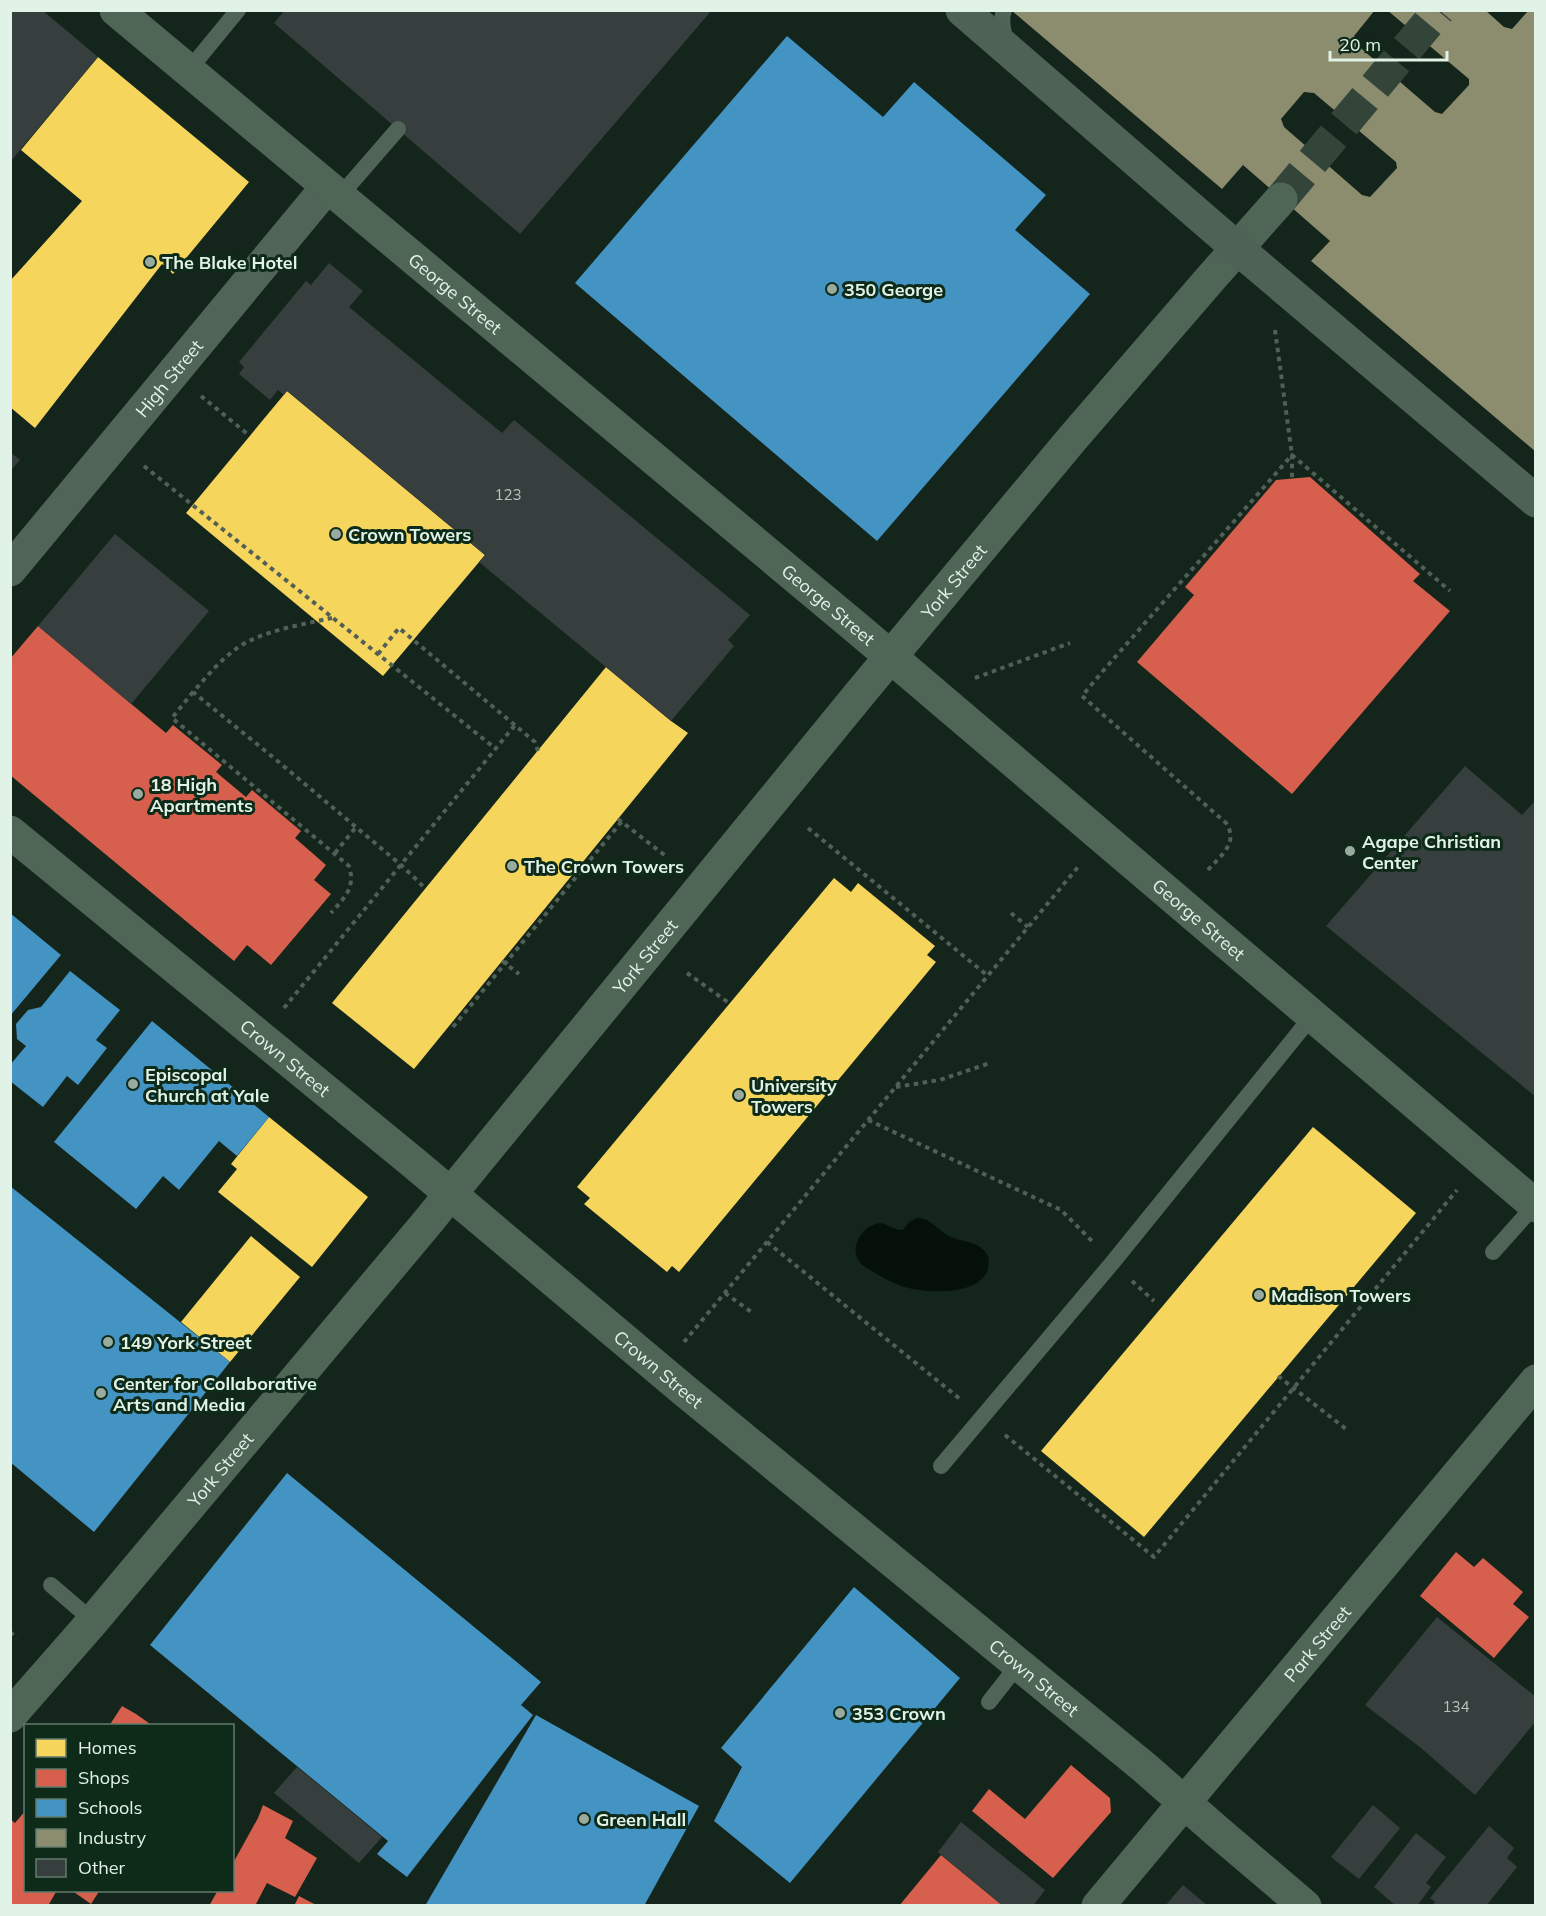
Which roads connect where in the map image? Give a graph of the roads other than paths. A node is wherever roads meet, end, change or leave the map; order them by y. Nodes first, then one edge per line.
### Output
1 (116, 10) edge
2 (238, 10) edge
3 (962, 10) edge
4 (1004, 10) edge
5 (1013, 54) junction
6 (188, 71) junction
7 (398, 129) dead end
8 (333, 192) junction
9 (1281, 199) tunnel mouth
10 (1238, 249) junction
11 (1536, 501) edge
12 (10, 570) edge
13 (890, 657) junction
14 (10, 832) edge
15 (1313, 1015) junction
16 (450, 1194) junction
17 (1535, 1205) edge
18 (1493, 1252) dead end
19 (1536, 1381) edge
20 (941, 1466) dead end
21 (51, 1585) dead end
22 (93, 1621) junction
23 (1018, 1665) junction
24 (989, 1701) dead end
25 (10, 1716) edge
26 (1184, 1802) junction
27 (1098, 1905) edge
28 (1305, 1905) edge

1 - 6 main road, George Street
2 - 6 lane
3 - 5 highway
4 - 5 lane
5 - 10 highway
6 - 8 main road, George Street
7 - 8 lane
8 - 12 street, High Street
8 - 13 main road, George Street
9 - 10 main road, York Street
10 - 11 highway
10 - 13 main road, York Street
13 - 15 main road, George Street
13 - 16 main road, York Street
14 - 16 main road, Crown Street
15 - 17 main road, George Street
15 - 20 lane
16 - 22 main road, York Street
16 - 23 main road, Crown Street
17 - 18 lane
19 - 26 main road, Park Street
21 - 22 lane
22 - 25 main road, York Street
23 - 24 lane
23 - 26 main road, Crown Street
26 - 27 main road, Park Street
26 - 28 main road, Crown Street

